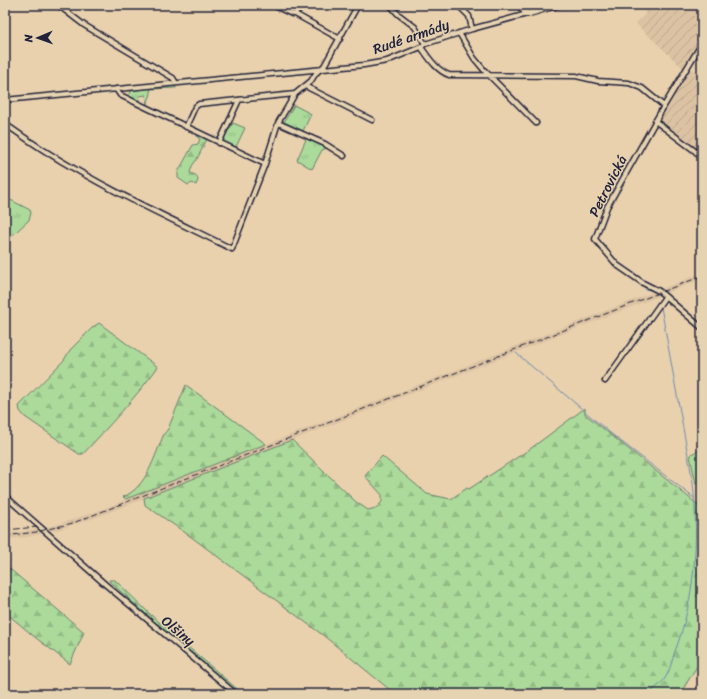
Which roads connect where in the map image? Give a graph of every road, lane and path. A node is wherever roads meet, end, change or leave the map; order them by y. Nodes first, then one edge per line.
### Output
1 (58, 5) edge
2 (273, 5) edge
3 (300, 5) edge
4 (358, 5) edge
5 (390, 5) edge
6 (458, 5) edge
7 (519, 5) edge
8 (558, 5) edge
9 (295, 14) junction
10 (528, 14) junction
11 (472, 29) junction
12 (459, 33) junction
13 (340, 39) junction
14 (702, 43) edge
15 (423, 46) junction
16 (322, 69) junction
17 (488, 74) junction
18 (176, 83) junction
19 (305, 86) junction
20 (116, 89) junction
21 (295, 94) junction
22 (5, 100) edge
23 (239, 100) junction
24 (664, 106) junction
25 (372, 120) dead end
26 (655, 121) junction
27 (278, 123) junction
28 (536, 123) dead end
29 (5, 124) edge
30 (186, 127) junction
31 (219, 143) junction
32 (344, 156) dead end
33 (702, 158) edge
34 (264, 164) junction
35 (665, 297) junction
36 (702, 328) edge
37 (605, 381) dead end
38 (5, 496) edge
39 (236, 694) edge

1 - 18 street
2 - 9 street
3 - 9 street
4 - 13 street
5 - 15 street
6 - 11 street
7 - 10 main road
8 - 10 main road, Rudé armády
9 - 13 street
10 - 11 street, Rudé armády
11 - 12 street, Rudé armády
12 - 15 street, Rudé armády
12 - 17 street
13 - 16 street
14 - 24 street, Petrovická
15 - 16 street, Rudé armády
15 - 17 street
16 - 18 street, Rudé armády
16 - 19 street
17 - 24 street
17 - 28 street
18 - 20 street, Rudé armády
19 - 21 street
19 - 25 street
20 - 22 street, Rudé armády
20 - 30 street
21 - 23 street
21 - 27 street
23 - 30 street
23 - 31 street
24 - 26 street, Petrovická
26 - 33 street
26 - 35 street, Petrovická
27 - 32 street
27 - 34 street
29 - 34 street
30 - 31 street
31 - 34 street
35 - 36 street, Petrovická
35 - 37 street
38 - 39 street, Olšiny

